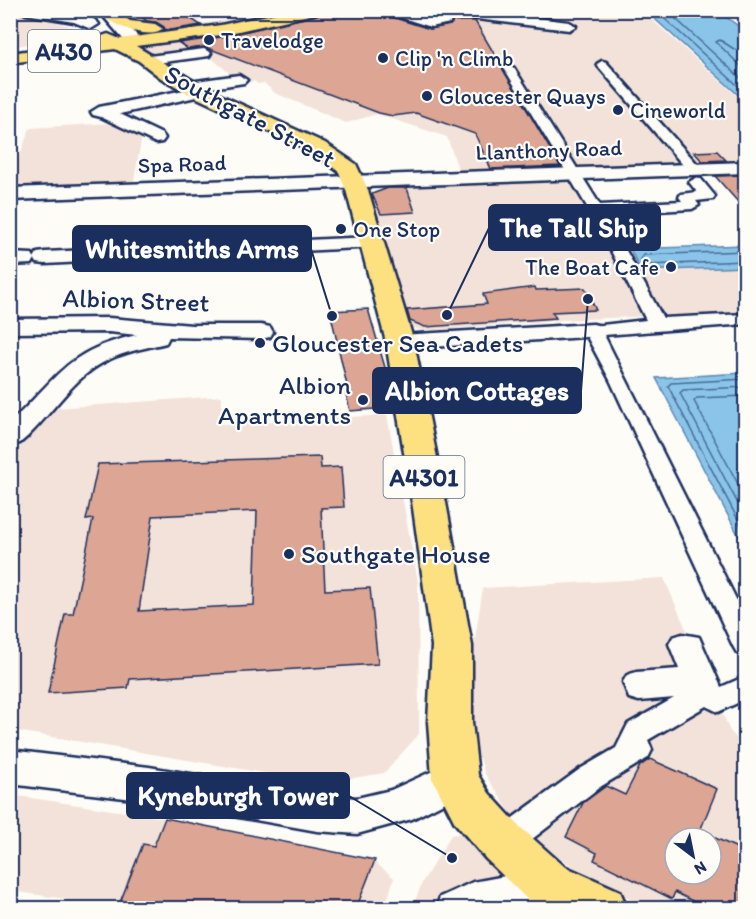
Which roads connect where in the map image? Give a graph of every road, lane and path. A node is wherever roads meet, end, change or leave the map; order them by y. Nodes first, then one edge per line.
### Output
1 (75, 10) edge
2 (279, 10) edge
3 (295, 10) edge
4 (314, 10) edge
5 (384, 10) edge
6 (406, 10) edge
7 (26, 11) edge
8 (104, 11) edge
9 (422, 17) junction
10 (569, 26) dead end
11 (190, 27) junction
12 (118, 38) edge
13 (204, 52) dead end
14 (10, 56) edge
15 (602, 64) dead end
16 (509, 68) dead end
17 (240, 80) dead end
18 (194, 90) junction
19 (156, 138) dead end
20 (746, 167) edge
21 (574, 173) junction
22 (695, 175) junction
23 (354, 181) junction
24 (10, 194) edge
25 (595, 210) junction
26 (371, 243) junction
27 (27, 259) edge
28 (746, 319) edge
29 (657, 324) junction
30 (10, 326) edge
31 (593, 331) junction
32 (192, 332) junction
33 (261, 332) dead end
34 (399, 342) junction
35 (10, 437) edge
36 (746, 646) edge
37 (746, 686) edge
38 (10, 767) edge
39 (455, 778) junction
40 (502, 843) junction
41 (546, 883) junction
42 (452, 909) edge
43 (602, 909) edge

1 - 7 main road
2 - 11 main road, A430
3 - 11 main road
4 - 12 main road, A430
5 - 9 street
6 - 9 street
7 - 12 main road
8 - 11 main road
8 - 12 main road, Southgate Street
9 - 10 street
11 - 12 main road, A430
12 - 13 street
12 - 14 main road, A430
12 - 14 main road, A430
12 - 18 main road, Southgate Street / A4301
15 - 22 street
16 - 21 street
17 - 18 street
18 - 19 street
18 - 23 main road, Southgate Street / A4301
20 - 22 street, Llanthony Road
21 - 22 street, Llanthony Road
21 - 23 street, Llanthony Road
21 - 25 street
22 - 25 street
23 - 24 street, Spa Road
23 - 26 main road, Southgate Street / A4301
25 - 29 street
26 - 27 street
26 - 34 main road, Southgate Street / A4301
28 - 29 street
29 - 31 street
30 - 32 street, Albion Street
31 - 34 street
31 - 36 street
32 - 33 street, Albion Street
32 - 35 street
34 - 39 main road, Southgate Street / A4301
37 - 40 street
38 - 39 street
39 - 40 main road, A4301
40 - 41 main road, A4301
41 - 42 street
41 - 43 main road, A4301

